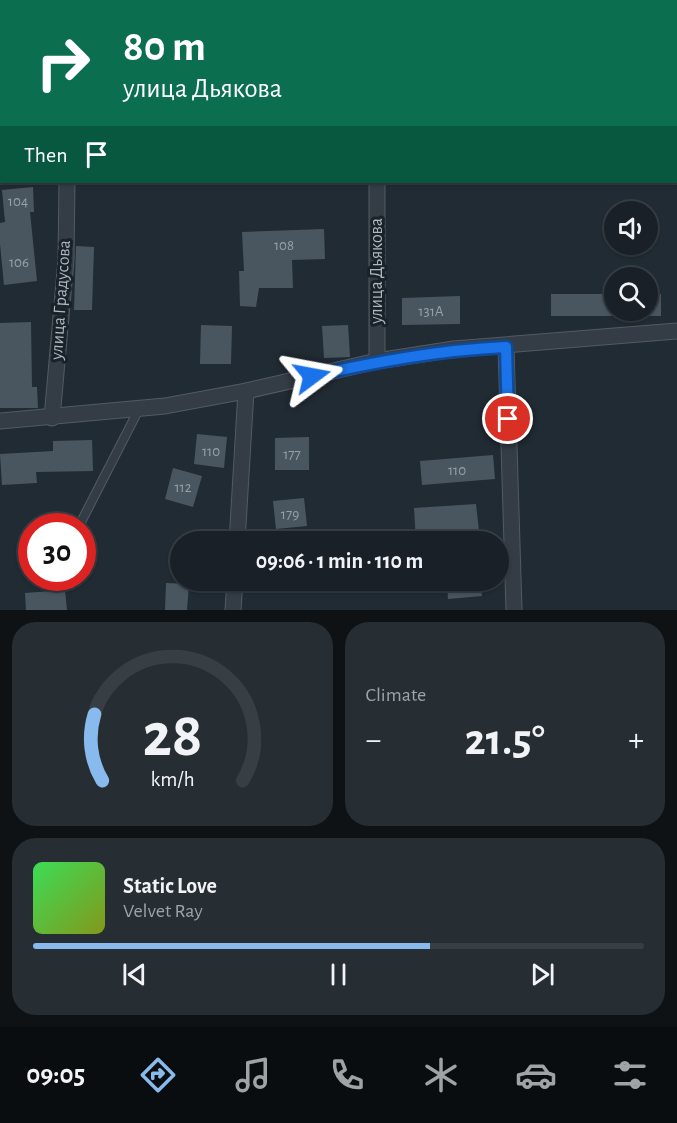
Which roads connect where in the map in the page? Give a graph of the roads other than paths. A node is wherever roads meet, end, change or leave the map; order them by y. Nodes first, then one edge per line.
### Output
1 (67, 183) edge
2 (376, 183) edge
3 (677, 331) edge
4 (506, 347) junction
5 (377, 361) junction
6 (246, 391) junction
7 (139, 409) junction
8 (51, 418) junction
9 (0, 421) edge
10 (86, 513) edge
11 (238, 531) edge
12 (234, 591) edge
13 (233, 610) edge
14 (514, 610) edge

1 - 8 street, улица Градусова
2 - 5 street, улица Дьякова
3 - 4 street
4 - 5 street
4 - 14 street
5 - 6 street
6 - 7 street
6 - 11 street
7 - 8 street
7 - 10 lane
8 - 9 street
12 - 13 street

